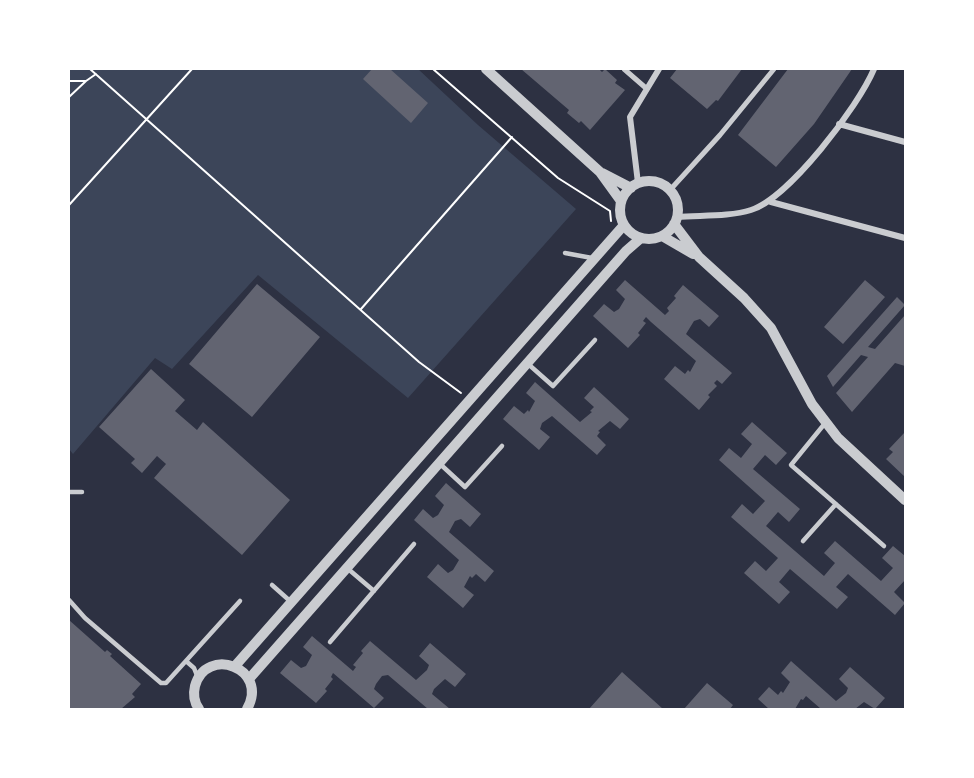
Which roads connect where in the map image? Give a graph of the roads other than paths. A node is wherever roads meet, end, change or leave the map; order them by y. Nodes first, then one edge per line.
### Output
1 (486, 69) edge
2 (624, 69) edge
3 (659, 69) edge
4 (774, 69) edge
5 (874, 69) edge
6 (646, 89) junction
7 (839, 124) junction
8 (905, 142) edge
9 (600, 172) junction
10 (634, 185) junction
11 (670, 190) junction
12 (621, 201) junction
13 (771, 201) junction
14 (675, 221) junction
15 (624, 225) junction
16 (662, 236) junction
17 (641, 238) junction
18 (905, 238) edge
19 (565, 253) dead end
20 (699, 257) junction
21 (595, 259) junction
22 (595, 340) dead end
23 (527, 363) junction
24 (826, 422) junction
25 (502, 446) dead end
26 (439, 463) junction
27 (69, 492) edge
28 (82, 492) dead end
29 (905, 500) edge
30 (836, 504) junction
31 (803, 541) dead end
32 (414, 544) dead end
33 (884, 546) dead end
34 (347, 568) junction
35 (272, 585) dead end
36 (374, 591) junction
37 (69, 600) edge
38 (240, 601) dead end
39 (291, 602) junction
40 (330, 642) dead end
41 (186, 661) junction
42 (235, 666) junction
43 (199, 672) junction
44 (249, 679) junction
45 (251, 706) edge
46 (196, 708) edge

1 - 9 street
2 - 6 street
3 - 6 street
4 - 11 street
5 - 7 street
6 - 10 street
7 - 8 street
7 - 13 street
9 - 10 street
9 - 12 street
10 - 11 street
10 - 12 street
11 - 14 street
12 - 15 street
13 - 14 street
13 - 18 street
14 - 16 street
14 - 20 street
15 - 17 street
15 - 21 street
16 - 17 street
16 - 20 street
17 - 23 street
19 - 21 lane
20 - 24 street
21 - 39 street
22 - 23 lane
23 - 26 street
24 - 29 street
24 - 30 lane
25 - 26 lane
26 - 34 street
27 - 28 lane
30 - 31 lane
30 - 33 lane
32 - 36 lane
34 - 36 lane
34 - 44 street
35 - 39 lane
36 - 40 lane
37 - 41 lane
38 - 41 lane
39 - 42 street
41 - 43 lane
42 - 43 street
42 - 44 street
43 - 46 street
44 - 45 street

